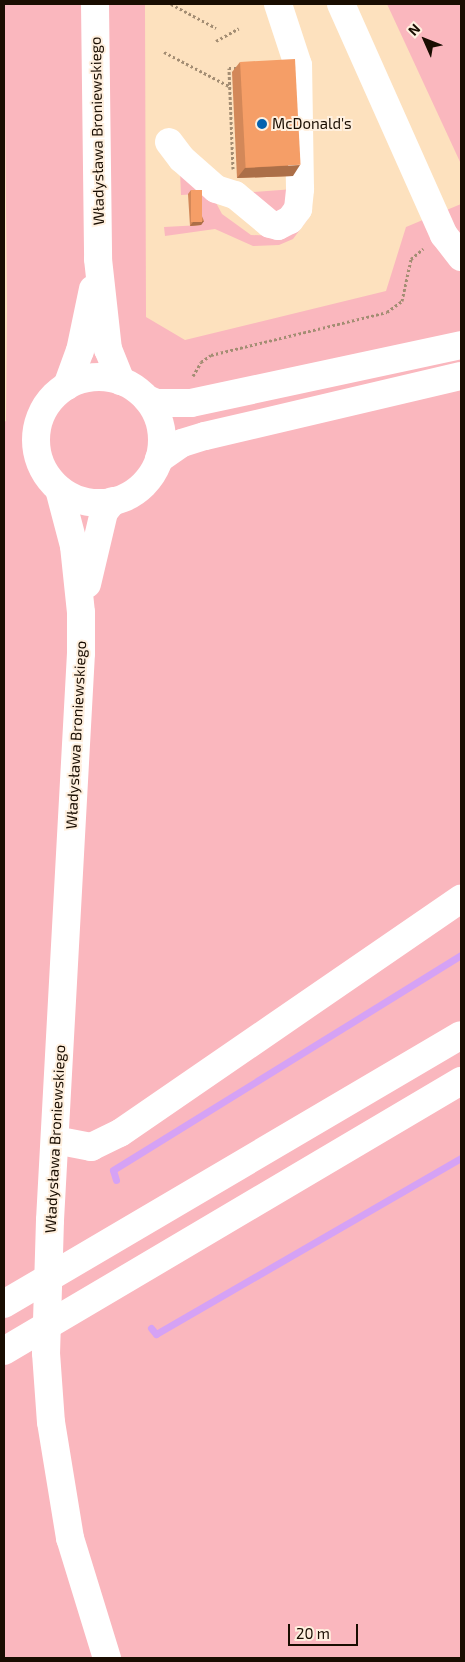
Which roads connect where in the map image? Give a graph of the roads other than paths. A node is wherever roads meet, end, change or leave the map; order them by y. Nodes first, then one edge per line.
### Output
1 (95, 4) edge
2 (278, 4) edge
3 (341, 4) edge
4 (169, 142) dead end
5 (461, 257) edge
6 (98, 259) junction
7 (461, 345) edge
8 (461, 376) edge
9 (121, 381) junction
10 (67, 386) junction
11 (147, 399) junction
12 (159, 459) junction
13 (59, 489) junction
14 (113, 501) junction
15 (81, 613) junction
16 (461, 899) edge
17 (461, 1035) edge
18 (461, 1081) edge
19 (54, 1140) junction
20 (4, 1304) edge
21 (4, 1350) edge
22 (107, 1658) edge

1 - 6 main road, Władysława Broniewskiego
2 - 4 main road
3 - 5 main road
6 - 9 main road, Władysława Broniewskiego
6 - 10 main road, Władysława Broniewskiego
7 - 11 main road
8 - 12 main road
9 - 10 main road, Władysława Broniewskiego
9 - 11 main road, Władysława Broniewskiego
10 - 13 main road, Władysława Broniewskiego
11 - 12 main road, Władysława Broniewskiego
12 - 14 main road, Władysława Broniewskiego
13 - 14 main road, Władysława Broniewskiego
13 - 15 main road, Władysława Broniewskiego
14 - 15 main road, Władysława Broniewskiego
15 - 19 main road, Władysława Broniewskiego
16 - 19 main road
17 - 20 main road
18 - 21 main road
19 - 22 main road, Władysława Broniewskiego

